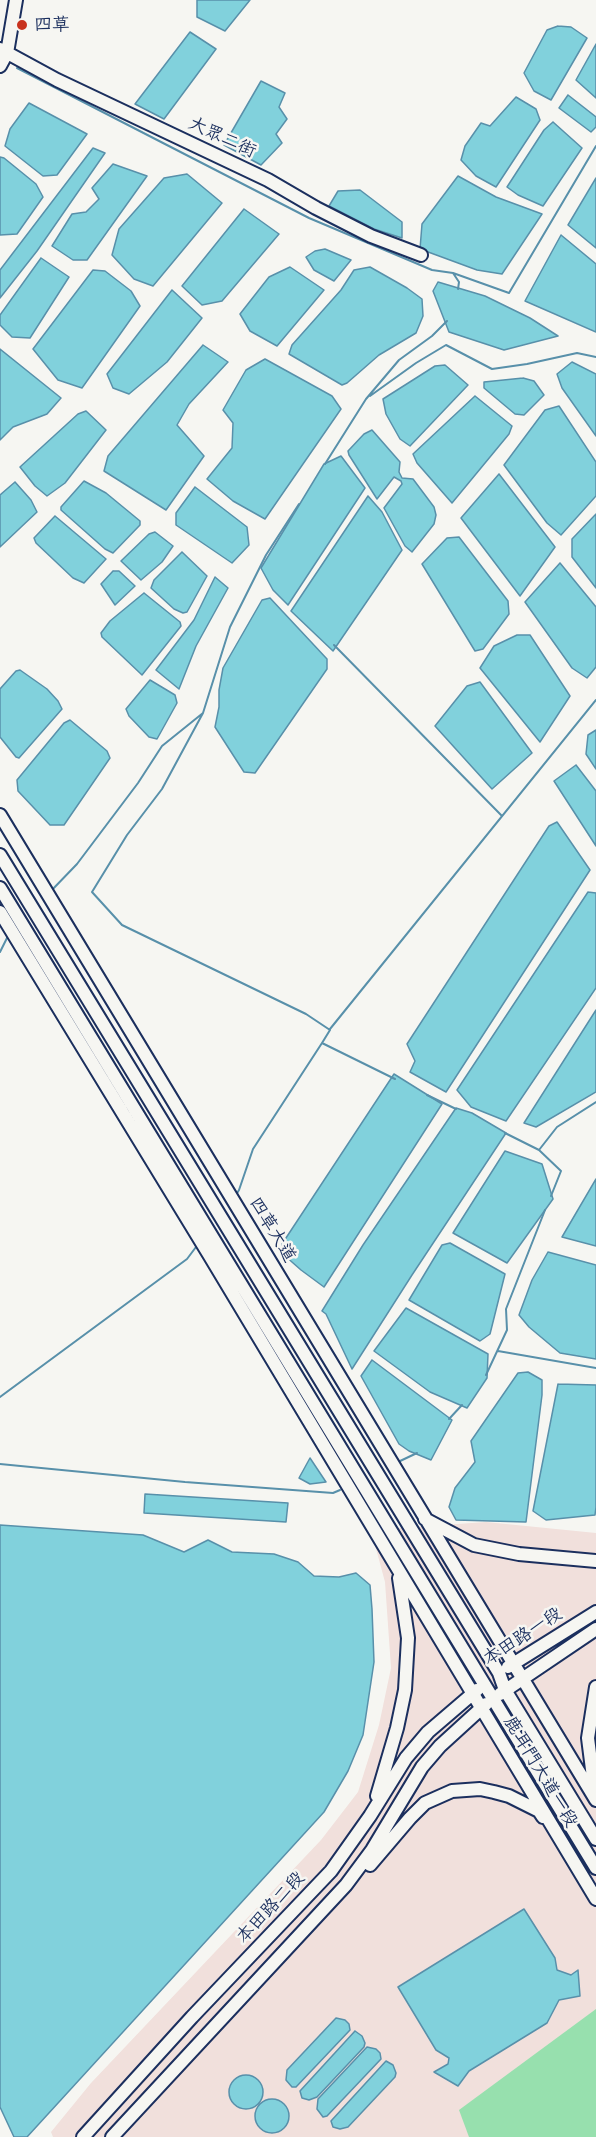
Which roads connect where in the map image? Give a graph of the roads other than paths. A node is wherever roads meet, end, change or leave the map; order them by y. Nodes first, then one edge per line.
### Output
1 (16, 0) edge
2 (3, 51) edge
3 (0, 66) edge
4 (421, 255) dead end
5 (0, 815) edge
6 (0, 855) edge
7 (0, 888) edge
8 (0, 912) edge
9 (425, 1519) junction
10 (596, 1560) edge
11 (398, 1571) junction
12 (596, 1612) edge
13 (596, 1629) edge
14 (513, 1663) junction
15 (499, 1673) junction
16 (522, 1678) junction
17 (484, 1684) junction
18 (596, 1687) edge
19 (505, 1690) junction
20 (472, 1694) junction
21 (493, 1699) junction
22 (480, 1709) junction
23 (596, 1800) edge
24 (370, 1816) junction
25 (550, 1824) junction
26 (596, 1839) edge
27 (596, 1868) edge
28 (346, 1885) junction
29 (596, 1899) edge
30 (83, 2137) edge
31 (112, 2137) edge

1 - 2 street
2 - 3 street
2 - 4 street, 大眾二街
5 - 9 street, 四草大道
6 - 15 street, 四草大道
7 - 17 street
8 - 11 street
9 - 10 street
9 - 14 street, 四草大道
11 - 20 street
11 - 24 street
12 - 14 street, 本田路一段
13 - 16 street, 本田路一段
14 - 15 street, 本田路一段
14 - 16 street, 鹿耳門大道一段
15 - 17 street, 本田路一段
15 - 19 street, 鹿耳門大道一段
16 - 19 street, 本田路一段
16 - 23 street, 鹿耳門大道一段
17 - 20 street, 本田路一段
17 - 21 street, 鹿耳門大道一段
18 - 23 street
19 - 21 street, 本田路一段
19 - 26 street, 鹿耳門大道一段
20 - 22 street, 鹿耳門大道一段
20 - 24 street, 本田路二段
21 - 22 street, 本田路一段
21 - 27 street, 鹿耳門大道一段
22 - 25 street, 鹿耳門大道一段
22 - 28 street
24 - 30 street, 本田路二段
25 - 28 street
25 - 29 street, 鹿耳門大道一段
28 - 31 street

